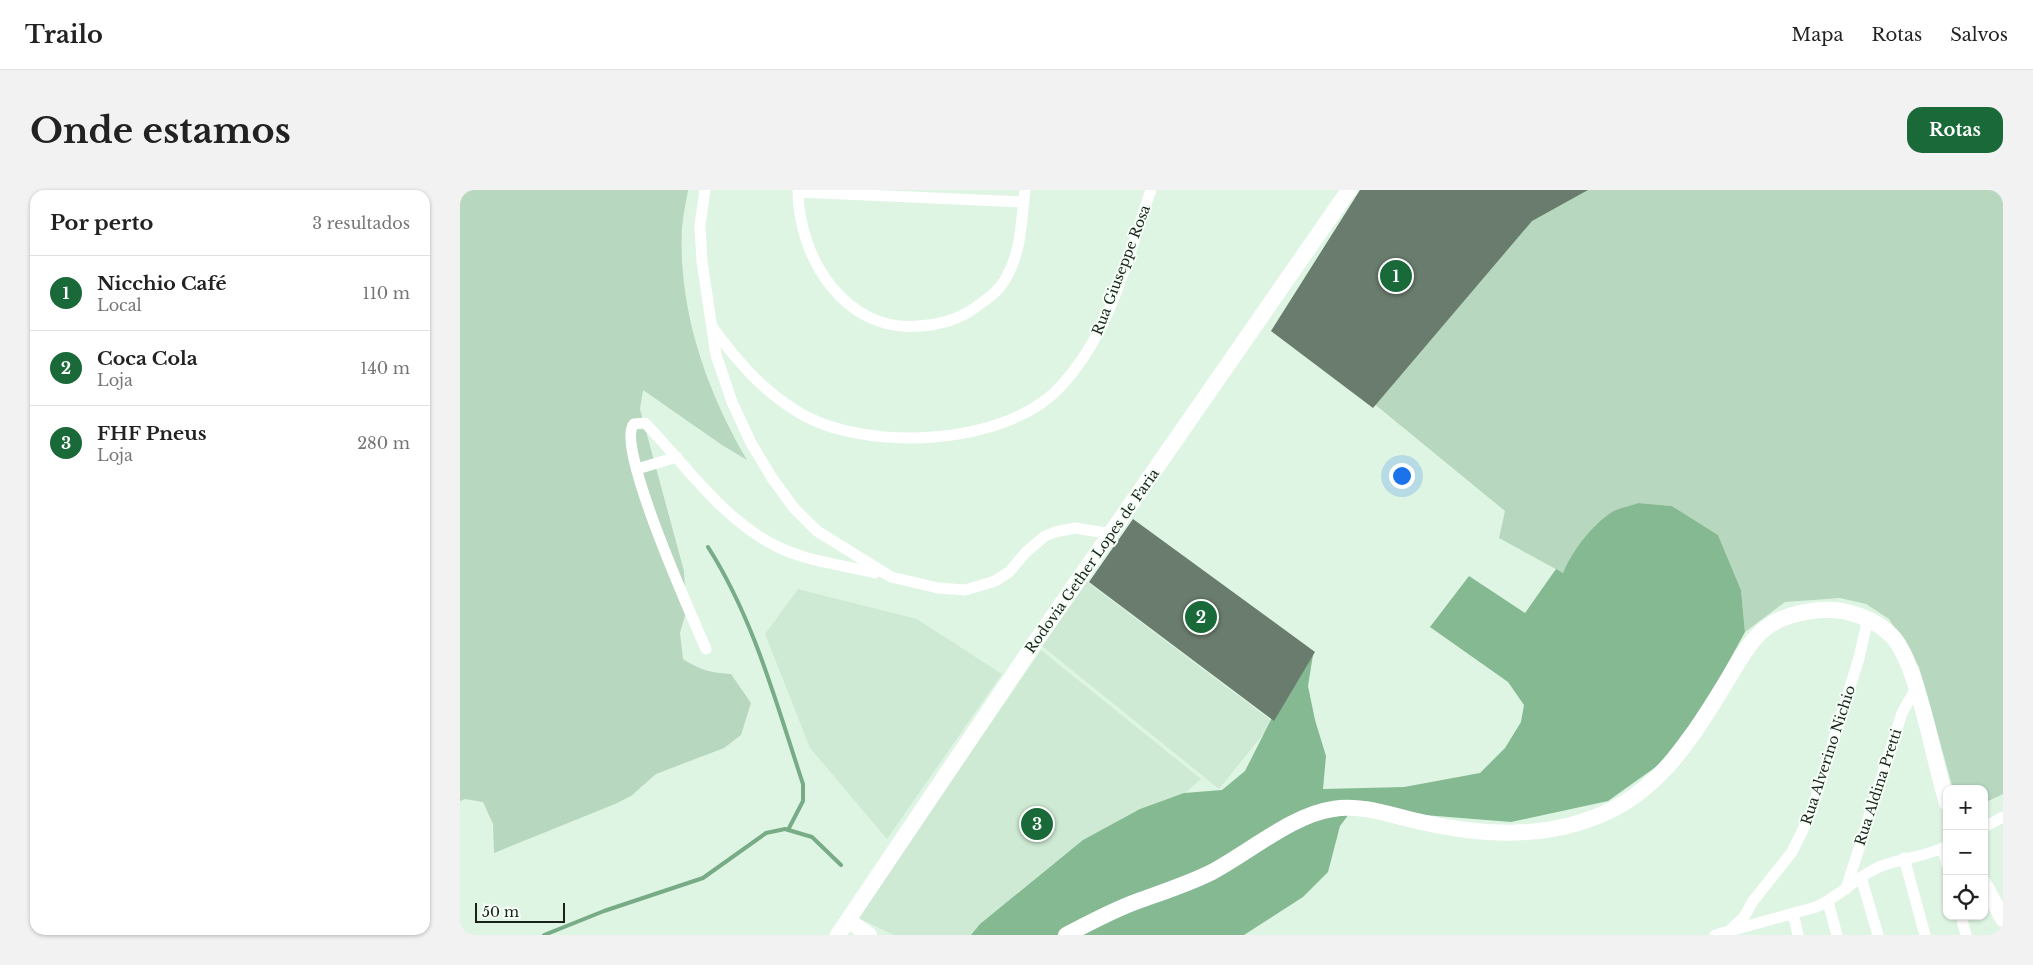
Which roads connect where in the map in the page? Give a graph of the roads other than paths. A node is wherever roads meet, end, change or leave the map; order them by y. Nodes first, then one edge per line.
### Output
1 (705, 190) edge
2 (1151, 190) edge
3 (1349, 190) edge
4 (798, 191) edge
5 (1024, 196) edge
6 (712, 326) junction
7 (677, 457) junction
8 (637, 469) junction
9 (1112, 534) junction
10 (891, 577) junction
11 (1868, 618) junction
12 (706, 649) dead end
13 (1916, 688) junction
14 (1943, 788) edge
15 (2003, 817) edge
16 (1988, 825) edge
17 (1943, 848) edge
18 (1904, 858) junction
19 (1861, 877) junction
20 (1846, 890) junction
21 (1988, 891) edge
22 (1828, 902) junction
23 (1792, 913) junction
24 (2003, 919) edge
25 (848, 920) junction
26 (1962, 920) edge
27 (1731, 929) junction
28 (1750, 930) edge
29 (838, 935) edge
30 (869, 935) edge
31 (1066, 935) edge
32 (1715, 935) edge
33 (1798, 935) edge
34 (1837, 935) edge
35 (1878, 935) edge
36 (1925, 935) edge
37 (1966, 935) edge

1 - 6 street
2 - 6 street, Rua Giuseppe Rosa
3 - 9 street, Rodovia Gether Lopes de Faria
4 - 5 street
4 - 5 street
6 - 10 street
7 - 8 street
7 - 8 street
7 - 10 street
8 - 12 street
9 - 10 street
9 - 25 street, Rodovia Gether Lopes de Faria
11 - 13 street
11 - 27 street, Rua Alverino Nichio
11 - 31 street
13 - 14 street
13 - 20 street, Rua Aldina Pretti
15 - 16 street
17 - 18 street
18 - 19 street
18 - 36 street
19 - 20 street
19 - 35 street
20 - 22 street
21 - 24 street
22 - 23 street
22 - 34 street
23 - 28 street
23 - 33 street
25 - 29 street, Rodovia Gether Lopes de Faria
25 - 30 street
26 - 37 street
27 - 28 street
27 - 32 street

